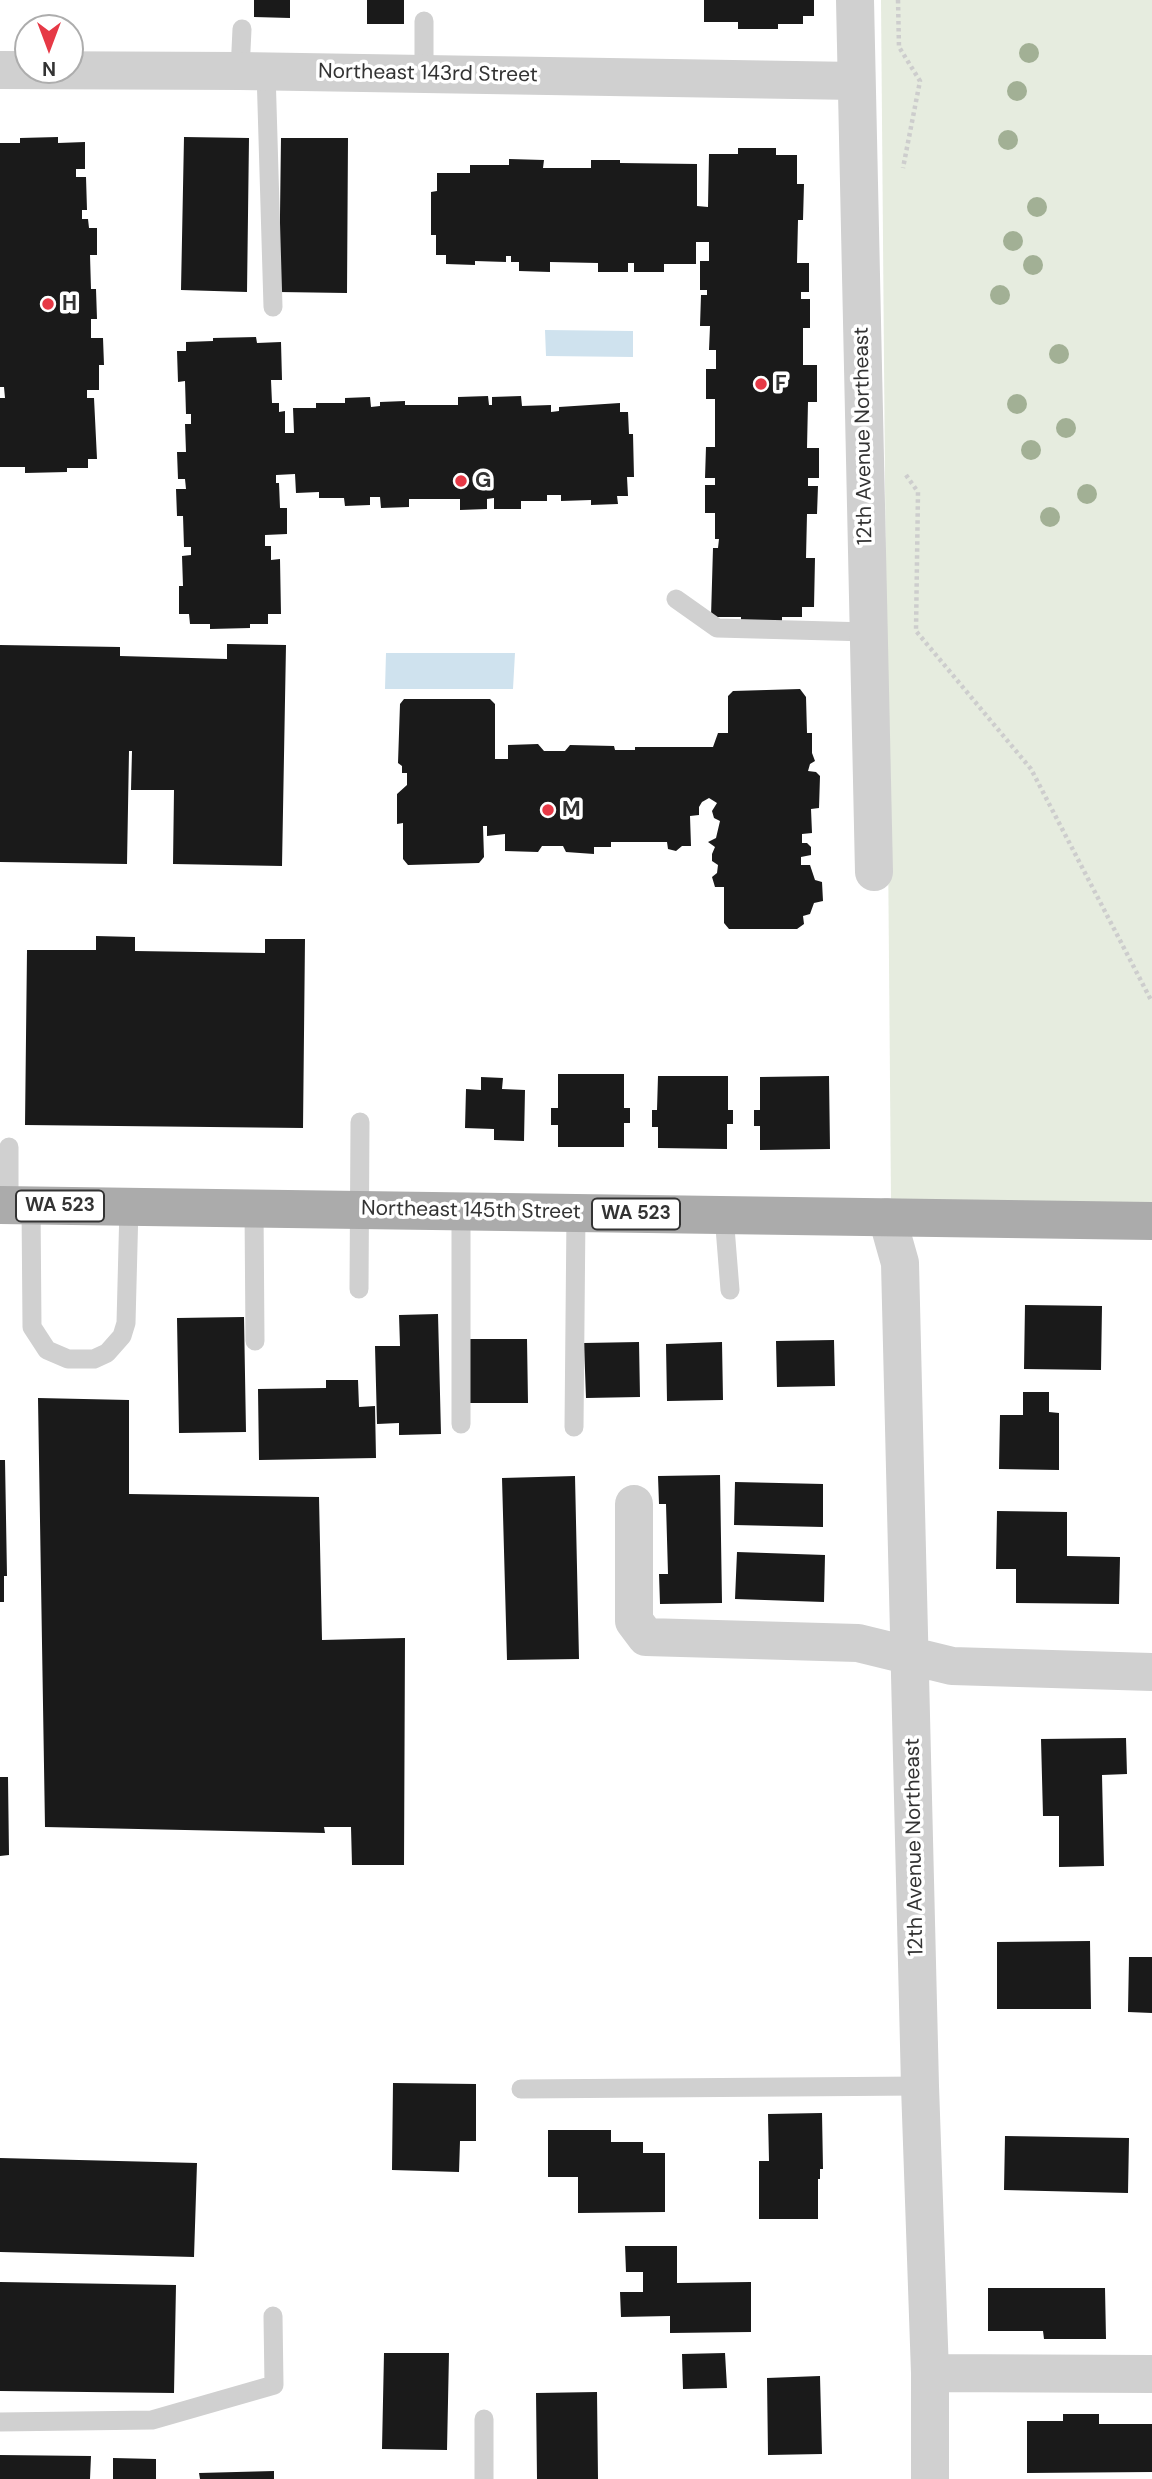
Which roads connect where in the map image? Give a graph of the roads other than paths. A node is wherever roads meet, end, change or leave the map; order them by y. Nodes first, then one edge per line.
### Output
1 (855, 0) edge
2 (424, 21) dead end
3 (242, 29) dead end
4 (0, 70) edge
5 (253, 71) junction
6 (424, 74) junction
7 (856, 81) junction
8 (273, 307) dead end
9 (677, 599) dead end
10 (869, 632) junction
11 (874, 872) dead end
12 (360, 1122) dead end
13 (9, 1147) dead end
14 (14, 1205) edge
15 (129, 1207) junction
16 (254, 1208) junction
17 (359, 1210) junction
18 (461, 1211) junction
19 (576, 1213) junction
20 (724, 1215) junction
21 (887, 1217) junction
22 (1152, 1221) edge
23 (359, 1289) dead end
24 (730, 1290) dead end
25 (255, 1341) dead end
26 (461, 1424) dead end
27 (573, 1427) dead end
28 (634, 1504) dead end
29 (911, 1656) junction
30 (1152, 1672) edge
31 (920, 2085) junction
32 (521, 2089) dead end
33 (273, 2316) dead end
34 (930, 2373) junction
35 (1152, 2374) edge
36 (484, 2419) dead end
37 (0, 2422) edge
38 (484, 2479) edge
39 (930, 2479) edge

1 - 7 street, 12th Avenue Northeast
2 - 6 lane
3 - 5 lane
4 - 5 street, Northeast 143rd Street
5 - 6 street, Northeast 143rd Street
5 - 8 lane
6 - 7 street, Northeast 143rd Street
7 - 10 street, 12th Avenue Northeast
9 - 10 lane
10 - 11 street, 12th Avenue Northeast
12 - 17 lane
13 - 14 lane
14 - 15 main road, Northeast 145th Street / WA 523
14 - 15 lane
15 - 16 main road, Northeast 145th Street / WA 523
16 - 17 main road, Northeast 145th Street / WA 523
16 - 25 lane
17 - 18 main road, Northeast 145th Street / WA 523
17 - 23 lane
18 - 19 main road, Northeast 145th Street / WA 523
18 - 26 lane
19 - 20 main road, Northeast 145th Street / WA 523
19 - 27 lane
20 - 21 main road, Northeast 145th Street / WA 523
20 - 24 lane
21 - 22 main road, Northeast 145th Street / WA 523
21 - 29 street, 12th Avenue Northeast
28 - 29 street
29 - 30 street
29 - 31 street, 12th Avenue Northeast
31 - 32 lane
31 - 34 street, 12th Avenue Northeast
33 - 37 lane
34 - 35 street
34 - 39 street, 12th Avenue Northeast
36 - 38 lane

